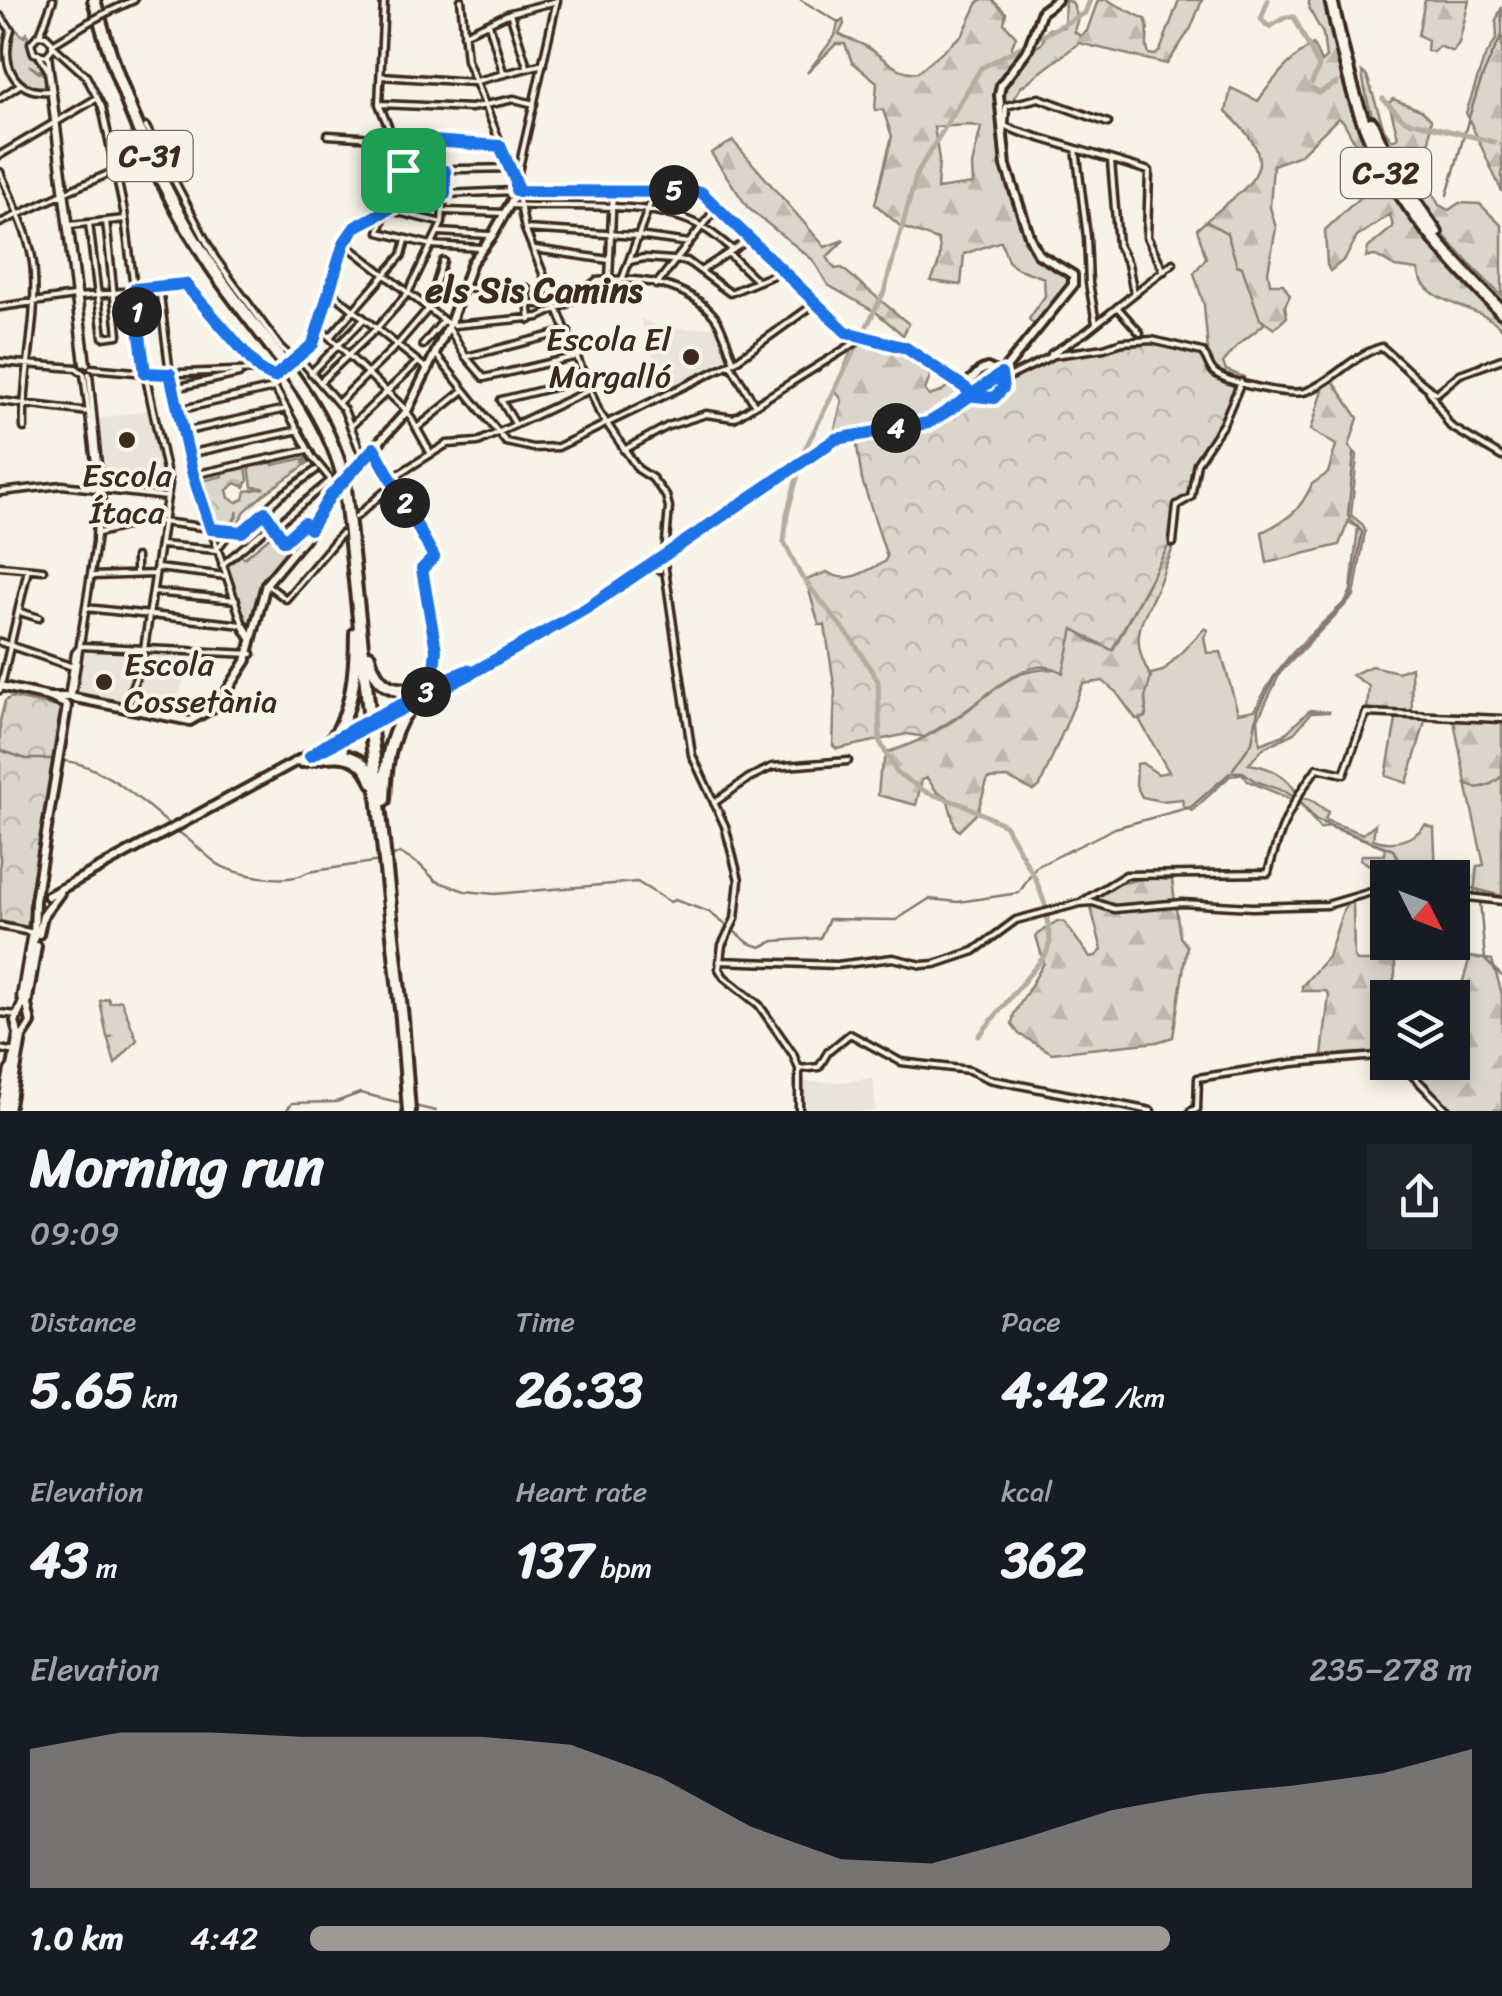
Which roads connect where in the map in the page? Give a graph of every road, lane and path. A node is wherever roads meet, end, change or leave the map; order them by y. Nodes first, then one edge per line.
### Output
1 (52, 0) edge
2 (94, 0) edge
3 (132, 0) edge
4 (384, 0) edge
5 (462, 0) edge
6 (1057, 0) edge
7 (1335, 0) edge
8 (557, 1) edge
9 (510, 13) junction
10 (0, 16) edge
11 (489, 22) junction
12 (44, 24) junction
13 (464, 34) junction
14 (38, 35) junction
15 (48, 36) junction
16 (61, 37) junction
17 (53, 45) junction
18 (3, 54) edge
19 (49, 54) junction
20 (60, 54) junction
21 (40, 56) junction
22 (543, 64) junction
23 (527, 67) junction
24 (503, 72) junction
25 (381, 76) junction
26 (474, 80) junction
27 (22, 84) junction
28 (50, 91) junction
29 (0, 98) edge
30 (98, 98) junction
31 (379, 103) junction
32 (534, 104) junction
33 (484, 106) junction
34 (56, 122) junction
35 (1108, 122) dead end
36 (1004, 126) junction
37 (146, 127) dead end
38 (328, 135) dead end
39 (392, 138) junction
40 (500, 146) junction
41 (1076, 149) junction
42 (0, 154) edge
43 (424, 154) dead end
44 (1111, 160) junction
45 (518, 168) junction
46 (115, 171) junction
47 (424, 171) junction
48 (445, 171) junction
49 (511, 171) junction
50 (0, 172) edge
51 (655, 190) junction
52 (613, 191) junction
53 (64, 193) junction
54 (445, 194) junction
55 (514, 196) junction
56 (718, 206) junction
57 (386, 209) junction
58 (612, 209) junction
59 (444, 211) junction
60 (647, 212) junction
61 (18, 214) junction
62 (125, 219) junction
63 (106, 221) junction
64 (0, 223) edge
65 (88, 223) junction
66 (442, 224) junction
67 (70, 225) junction
68 (702, 226) junction
69 (525, 229) junction
70 (439, 232) junction
71 (611, 235) junction
72 (492, 236) junction
73 (638, 236) junction
74 (751, 238) junction
75 (406, 240) junction
76 (344, 243) junction
77 (689, 243) junction
78 (431, 246) junction
79 (482, 248) junction
80 (535, 249) junction
81 (731, 252) junction
82 (610, 260) junction
83 (676, 260) junction
84 (443, 261) dead end
85 (629, 262) junction
86 (1173, 263) dead end
87 (702, 270) junction
88 (784, 271) junction
89 (1164, 271) junction
90 (385, 275) junction
91 (609, 280) junction
92 (622, 281) junction
93 (758, 282) junction
94 (656, 285) junction
95 (159, 287) junction
96 (462, 288) junction
97 (134, 289) junction
98 (114, 291) junction
99 (330, 291) junction
100 (1134, 293) junction
101 (97, 294) junction
102 (408, 294) junction
103 (77, 296) junction
104 (33, 302) junction
105 (1502, 302) edge
106 (530, 304) junction
107 (816, 304) junction
108 (557, 306) junction
109 (0, 307) edge
110 (1117, 307) junction
111 (428, 310) junction
112 (355, 311) junction
113 (1502, 312) edge
114 (364, 319) junction
115 (530, 320) junction
116 (1096, 323) junction
117 (449, 325) junction
118 (320, 327) junction
119 (377, 328) junction
120 (568, 331) junction
121 (1140, 333) dead end
122 (330, 337) junction
123 (864, 338) junction
124 (398, 344) junction
125 (423, 344) dead end
126 (338, 346) junction
127 (436, 354) junction
128 (348, 356) junction
129 (578, 356) junction
130 (466, 357) junction
131 (1015, 357) junction
132 (1047, 357) junction
133 (297, 359) junction
134 (1502, 359) edge
135 (0, 362) edge
136 (418, 362) junction
137 (732, 363) junction
138 (27, 364) junction
139 (991, 368) junction
140 (85, 369) junction
141 (260, 370) junction
142 (428, 370) junction
143 (204, 372) junction
144 (311, 372) junction
145 (145, 373) junction
146 (170, 374) junction
147 (367, 374) junction
148 (272, 377) junction
149 (1002, 377) junction
150 (587, 379) junction
151 (973, 381) junction
152 (320, 382) junction
153 (1241, 382) junction
154 (964, 387) junction
155 (173, 388) junction
156 (274, 388) junction
157 (464, 390) junction
158 (590, 390) junction
159 (1429, 391) junction
160 (386, 392) junction
161 (973, 394) junction
162 (0, 401) edge
163 (338, 403) junction
164 (22, 404) junction
165 (756, 405) junction
166 (288, 409) junction
167 (178, 410) junction
168 (407, 411) junction
169 (89, 412) junction
170 (515, 424) junction
171 (607, 424) junction
172 (351, 426) junction
173 (24, 428) dead end
174 (417, 428) junction
175 (299, 430) junction
176 (183, 432) junction
177 (497, 432) junction
178 (374, 448) junction
179 (308, 450) junction
180 (624, 450) junction
181 (188, 454) junction
182 (431, 454) junction
183 (1502, 457) edge
184 (364, 459) junction
185 (316, 470) dead end
186 (193, 475) junction
187 (336, 477) junction
188 (393, 480) junction
189 (100, 488) junction
190 (0, 492) edge
191 (167, 496) junction
192 (265, 512) junction
193 (164, 516) junction
194 (356, 516) dead end
195 (154, 520) junction
196 (164, 524) junction
197 (274, 524) junction
198 (211, 529) junction
199 (310, 529) junction
200 (231, 531) junction
201 (99, 533) junction
202 (341, 534) dead end
203 (284, 541) junction
204 (1173, 542) dead end
205 (160, 544) junction
206 (97, 547) junction
207 (216, 550) junction
208 (292, 552) junction
209 (136, 557) dead end
210 (222, 564) junction
211 (659, 564) junction
212 (0, 566) edge
213 (28, 569) junction
214 (43, 570) dead end
215 (156, 571) junction
216 (136, 574) junction
217 (92, 576) junction
218 (226, 576) junction
219 (266, 584) junction
220 (153, 592) junction
221 (357, 592) junction
222 (236, 600) junction
223 (86, 608) junction
224 (18, 611) junction
225 (150, 616) junction
226 (39, 618) dead end
227 (244, 625) junction
228 (254, 627) junction
229 (253, 640) junction
230 (0, 642) edge
231 (10, 646) junction
232 (81, 646) junction
233 (145, 647) junction
234 (249, 656) junction
235 (73, 668) junction
236 (469, 675) junction
237 (448, 684) junction
238 (0, 688) edge
239 (436, 688) junction
240 (398, 690) junction
241 (70, 701) junction
242 (410, 702) junction
243 (124, 709) junction
244 (1502, 718) edge
245 (363, 728) junction
246 (306, 759) junction
247 (848, 761) dead end
248 (714, 802) junction
249 (385, 857) junction
250 (1370, 891) edge
251 (1470, 897) edge
252 (44, 900) junction
253 (1502, 900) edge
254 (1080, 902) junction
255 (46, 912) junction
256 (0, 926) edge
257 (33, 932) junction
258 (719, 961) junction
259 (3, 1013) edge
260 (29, 1015) junction
261 (18, 1019) junction
262 (28, 1027) junction
263 (0, 1049) edge
264 (14, 1052) junction
265 (1370, 1057) edge
266 (798, 1070) junction
267 (1417, 1080) edge
268 (3, 1110) edge
269 (408, 1111) edge
270 (799, 1111) edge
271 (1152, 1111) edge
272 (1192, 1111) edge
273 (1448, 1111) edge

1 - 12 street
2 - 187 highway, C-31
3 - 16 street, bridge
4 - 25 street
5 - 13 street
6 - 36 street
7 - 105 highway, C-32
7 - 113 highway, C-32
8 - 9 street
8 - 22 street
9 - 11 street
9 - 23 street
10 - 18 street
11 - 13 street
11 - 24 street
12 - 14 street
12 - 15 street
13 - 26 street
14 - 15 street
14 - 21 street
15 - 16 street
15 - 17 street
16 - 17 street
17 - 19 street
17 - 20 street
18 - 27 street
19 - 20 street
19 - 21 street
19 - 34 street
20 - 30 street
21 - 28 street
22 - 23 street
22 - 32 street
23 - 24 street
24 - 26 street
25 - 26 street
25 - 31 street
26 - 33 street
27 - 28 street
27 - 29 street
28 - 34 street
30 - 34 street
30 - 46 street
31 - 33 street
31 - 39 street
32 - 33 street
32 - 45 street
33 - 40 street
34 - 42 street
34 - 53 street
35 - 36 street
36 - 41 street
36 - 131 street
37 - 133 street
38 - 39 street
39 - 40 street
39 - 47 street
40 - 49 street
41 - 44 street
41 - 116 street
43 - 47 street
44 - 89 street
44 - 100 street
45 - 49 street
45 - 55 street
46 - 53 street
46 - 62 street
47 - 48 street
48 - 49 street
48 - 54 street
49 - 55 street
50 - 61 street
51 - 52 street
51 - 56 street
51 - 60 street
52 - 55 street
52 - 58 street
53 - 61 street
53 - 67 street
53 - 103 street
54 - 55 street
54 - 57 street
54 - 59 street
55 - 58 street
55 - 59 street
55 - 69 street
55 - 72 street
56 - 68 street
56 - 74 street
57 - 66 street
57 - 75 street
57 - 76 street
58 - 60 street
58 - 71 street
59 - 66 street
60 - 68 street
60 - 73 street
61 - 64 street
61 - 104 street
62 - 63 street
62 - 97 street
63 - 65 street
63 - 98 street
65 - 67 street
65 - 101 street
66 - 70 street
67 - 103 street
68 - 77 street
68 - 81 street
69 - 71 street
69 - 80 street
70 - 72 street
70 - 78 street
71 - 73 street
71 - 82 street
72 - 79 street
73 - 77 street
73 - 85 street
74 - 81 street
74 - 88 street
75 - 78 street
75 - 90 street
76 - 90 street
76 - 99 street
77 - 83 street
78 - 79 street
78 - 102 street
79 - 96 street
80 - 82 street
80 - 108 street
81 - 87 street
81 - 93 street
82 - 91 street
83 - 85 street
83 - 87 street
83 - 94 street
84 - 111 street
85 - 92 street
86 - 89 street
87 - 93 street
88 - 93 street
88 - 107 street
89 - 100 street
90 - 102 street
90 - 112 street
91 - 92 street
91 - 108 street
92 - 94 street
94 - 137 street
95 - 97 street
95 - 141 street
95 - 146 street
96 - 106 street
96 - 117 street
97 - 98 street
97 - 145 street
98 - 101 street
98 - 101 street
99 - 112 street
99 - 118 street
100 - 110 street
101 - 103 street
102 - 111 street
102 - 119 street
103 - 104 street
103 - 140 street
104 - 109 street
104 - 138 street
106 - 108 street
106 - 115 street
107 - 123 street
107 - 137 street
108 - 115 street
108 - 120 street
110 - 116 street
110 - 121 street
111 - 117 street
111 - 124 street
112 - 114 street
112 - 122 street
114 - 119 street
114 - 126 street
115 - 117 street
116 - 132 street
117 - 125 street
117 - 127 street
117 - 130 street
118 - 122 street
118 - 133 street
119 - 124 street
119 - 128 street
120 - 129 street
120 - 130 street
122 - 126 street
123 - 154 street
123 - 165 street
124 - 136 street
124 - 147 street
126 - 128 street
126 - 144 street
127 - 142 street
127 - 157 street
128 - 147 street
128 - 152 street
129 - 130 street
129 - 150 street
131 - 139 street
131 - 149 street
132 - 149 street
132 - 153 street
133 - 144 street
133 - 148 street, bridge
134 - 159 street
135 - 138 street
136 - 142 street
136 - 160 street
137 - 165 street
137 - 171 street
138 - 140 street
138 - 164 street
139 - 149 street
139 - 151 street
140 - 145 street
140 - 169 street
140 - 189 street
141 - 143 street
141 - 148 street
142 - 168 street
143 - 146 street
143 - 155 street
144 - 152 street
145 - 146 street
145 - 191 street
146 - 155 street
147 - 160 street
147 - 163 street
148 - 156 street
149 - 161 street
149 - 161 street
150 - 158 street
150 - 170 street
151 - 154 street
151 - 161 street
152 - 163 street
153 - 159 street
153 - 204 street
154 - 161 street
155 - 167 street
156 - 166 street
156 - 167 street
157 - 174 street
157 - 177 street
158 - 170 street
158 - 171 street
159 - 183 street
160 - 168 street
160 - 172 street
161 - 211 street
162 - 164 street
163 - 172 street
164 - 169 street
164 - 173 street
165 - 180 street
166 - 175 street
166 - 176 street
167 - 176 street
168 - 174 street
168 - 178 street
169 - 189 street
170 - 177 street
171 - 177 street
171 - 180 street
172 - 184 street
174 - 182 street
175 - 179 street
175 - 181 street
176 - 181 street
177 - 182 street
178 - 184 street
178 - 188 street
179 - 186 street
179 - 187 street
180 - 211 street
181 - 186 street
182 - 188 street
184 - 199 street
185 - 192 street
186 - 198 street
187 - 197 street
187 - 221 highway, C-31, bridge
188 - 194 street
188 - 236 street
189 - 190 street
189 - 191 street
189 - 201 street
189 - 206 street
191 - 193 street
192 - 197 street
192 - 200 street
193 - 195 street
193 - 196 street
195 - 196 street
195 - 201 street
196 - 198 street
196 - 205 street
197 - 203 street
197 - 210 street
198 - 200 street
198 - 207 street
199 - 203 street
199 - 208 street
200 - 207 street
201 - 206 street
202 - 219 street
203 - 208 street
205 - 207 street
205 - 215 street
206 - 217 street
207 - 210 street
208 - 219 street
209 - 216 street
210 - 218 street
211 - 236 street
211 - 248 street
212 - 213 street
213 - 214 street
213 - 224 street
215 - 216 street
215 - 218 street
215 - 220 street
216 - 217 street
217 - 223 street
218 - 222 street
219 - 228 street
220 - 222 street
220 - 225 street
221 - 240 highway
221 - 245 highway
221 - 249 highway, C-31
222 - 227 street
223 - 225 street
223 - 232 street
224 - 226 street
224 - 231 street
225 - 227 street
225 - 233 street
227 - 228 street
227 - 229 street
228 - 229 street
229 - 234 street
230 - 231 street
231 - 235 street
231 - 238 street
232 - 233 street
232 - 235 street
232 - 241 street
233 - 234 street
233 - 243 street
234 - 243 street
235 - 241 street
236 - 237 street
237 - 239 street
237 - 242 street
238 - 241 street
239 - 240 highway
239 - 242 street
240 - 242 highway
241 - 243 street
241 - 252 street
242 - 245 highway
242 - 245 street
244 - 254 street
245 - 246 highway
245 - 246 street
245 - 249 highway
245 - 249 highway
246 - 252 street
247 - 248 street
248 - 258 street
249 - 269 highway, C-31
250 - 254 street
251 - 253 street
252 - 255 street
252 - 255 street
252 - 257 street
254 - 258 street
255 - 260 street
256 - 257 street
257 - 261 street
258 - 266 street
259 - 261 street
260 - 261 street
260 - 262 street
261 - 262 street
261 - 264 street
262 - 268 street
263 - 264 street
264 - 268 street
265 - 272 street
266 - 270 street
266 - 271 street
267 - 273 street

